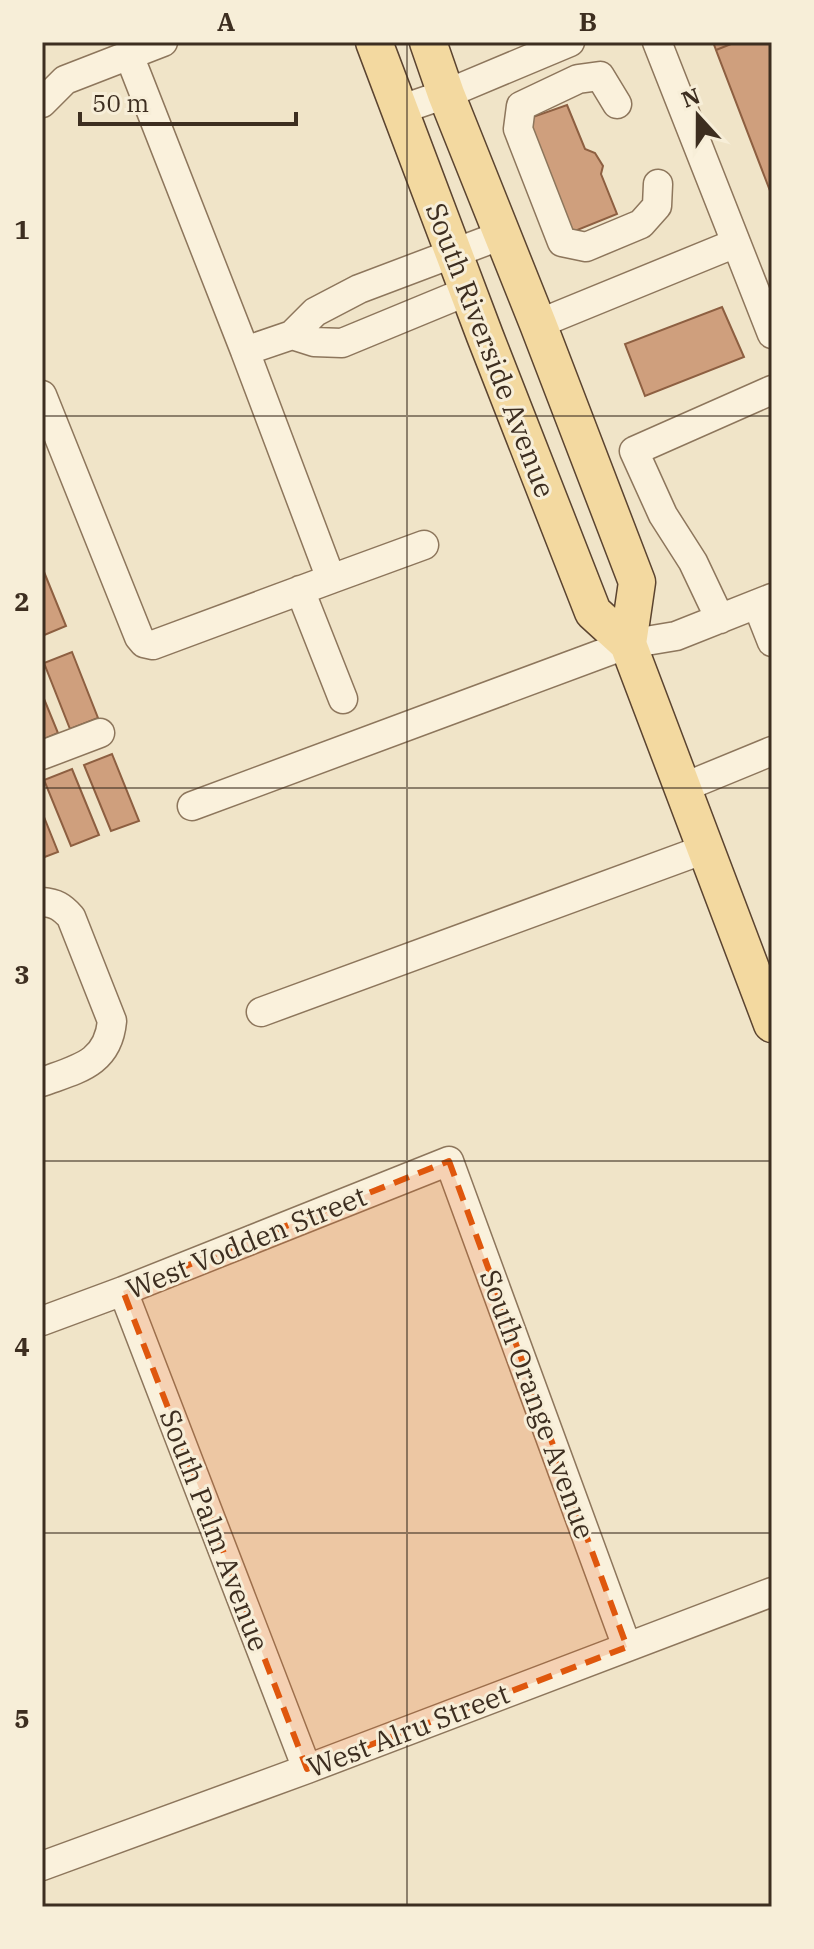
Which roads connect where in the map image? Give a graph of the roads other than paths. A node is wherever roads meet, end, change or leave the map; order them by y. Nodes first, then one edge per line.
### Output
1 (163, 42) edge
2 (374, 42) edge
3 (428, 42) edge
4 (570, 42) edge
5 (657, 42) edge
6 (129, 55) junction
7 (446, 94) junction
8 (42, 103) edge
9 (617, 104) dead end
10 (399, 110) junction
11 (658, 184) dead end
12 (502, 235) junction
13 (736, 243) junction
14 (454, 252) junction
15 (468, 291) junction
16 (538, 324) junction
17 (772, 334) edge
18 (292, 335) junction
19 (245, 351) junction
20 (772, 390) edge
21 (42, 395) edge
22 (424, 545) dead end
23 (331, 579) junction
24 (300, 590) junction
25 (764, 601) edge
26 (720, 619) junction
27 (772, 642) edge
28 (628, 644) junction
29 (343, 699) dead end
30 (100, 733) dead end
31 (772, 751) edge
32 (42, 755) edge
33 (682, 788) junction
34 (192, 806) dead end
35 (705, 849) junction
36 (42, 902) edge
37 (261, 1012) dead end
38 (772, 1024) edge
39 (42, 1082) edge
40 (449, 1161) joint
41 (123, 1291) junction
42 (42, 1321) edge
43 (772, 1592) edge
44 (627, 1647) junction
45 (307, 1769) junction
46 (42, 1866) edge

1 - 6 street
2 - 10 main road, South Riverside Avenue
3 - 7 main road, South Riverside Avenue
4 - 7 street
5 - 13 street
6 - 8 street
6 - 19 street
7 - 10 street
7 - 12 main road, South Riverside Avenue
9 - 11 street
10 - 14 main road, South Riverside Avenue
12 - 14 street
12 - 16 main road, South Riverside Avenue
13 - 16 street
13 - 17 street
14 - 15 main road, South Riverside Avenue
14 - 18 street
15 - 18 street
15 - 28 main road, South Riverside Avenue
16 - 28 main road, South Riverside Avenue
18 - 19 street
19 - 23 street
20 - 26 street
21 - 24 street
22 - 23 street
23 - 24 street
24 - 29 street
25 - 26 street
25 - 27 street
26 - 28 street
28 - 33 main road, South Riverside Avenue
28 - 34 street
30 - 32 street
31 - 33 street
33 - 35 main road, South Riverside Avenue
35 - 37 street
35 - 38 main road, South Riverside Avenue
36 - 39 street
40 - 41 street, West Vodden Street
40 - 44 street, South Orange Avenue
41 - 42 street, West Vodden Street
41 - 45 street, South Palm Avenue
43 - 44 street, West Alru Street
44 - 45 street, West Alru Street
45 - 46 street, West Alru Street

